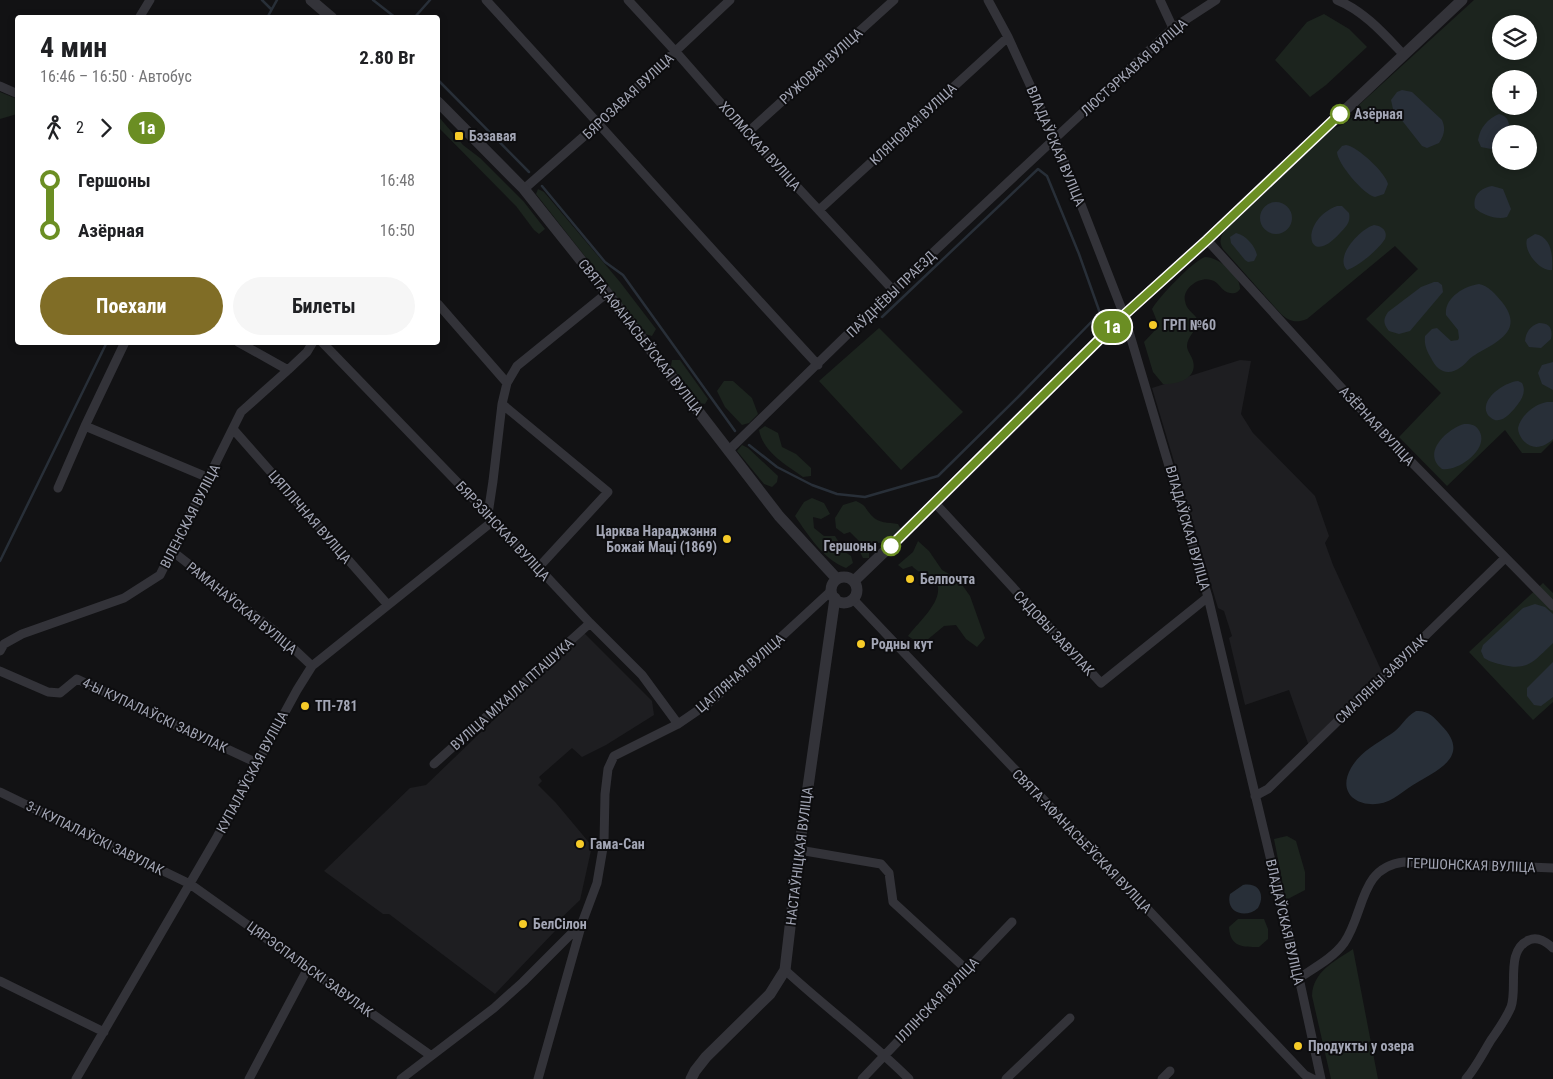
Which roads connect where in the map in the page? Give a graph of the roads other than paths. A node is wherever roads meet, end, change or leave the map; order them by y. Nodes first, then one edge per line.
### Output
1 (150, 0) edge
2 (311, 0) edge
3 (486, 0) edge
4 (628, 0) edge
5 (730, 0) edge
6 (894, 0) edge
7 (988, 0) edge
8 (1160, 0) edge
9 (1216, 0) edge
10 (1337, 0) edge
11 (1462, 0) edge
12 (141, 15) edge
13 (328, 15) edge
14 (1173, 28) junction
15 (1008, 37) junction
16 (676, 52) junction
17 (1403, 54) junction
18 (0, 86) edge
19 (15, 93) edge
20 (440, 104) edge
21 (599, 123) junction
22 (747, 133) junction
23 (1055, 138) junction
24 (524, 189) junction
25 (819, 210) junction
26 (1207, 240) junction
27 (893, 290) junction
28 (607, 293) junction
29 (440, 306) edge
30 (1124, 315) junction
31 (124, 345) edge
32 (243, 345) edge
33 (311, 345) edge
34 (325, 345) edge
35 (818, 365) junction
36 (288, 370) junction
37 (507, 383) junction
38 (502, 404) junction
39 (85, 426) junction
40 (233, 429) junction
41 (728, 451) junction
42 (209, 478) junction
43 (58, 488) dead end
44 (935, 503) junction
45 (490, 518) junction
46 (172, 551) junction
47 (1505, 558) junction
48 (538, 568) junction
49 (837, 579) junction
50 (854, 581) junction
51 (833, 595) junction
52 (1208, 597) junction
53 (853, 599) junction
54 (388, 605) junction
55 (1553, 606) edge
56 (590, 624) junction
57 (0, 651) edge
58 (312, 666) junction
59 (0, 671) edge
60 (678, 724) junction
61 (257, 763) junction
62 (434, 764) dead end
63 (0, 792) edge
64 (1255, 796) junction
65 (799, 850) junction
66 (1553, 868) edge
67 (190, 884) junction
68 (1012, 922) dead end
69 (582, 923) junction
70 (1553, 948) edge
71 (308, 968) junction
72 (966, 968) junction
73 (785, 970) junction
74 (1299, 978) junction
75 (0, 982) edge
76 (1070, 1018) dead end
77 (104, 1032) junction
78 (884, 1054) junction
79 (430, 1055) junction
80 (1170, 1071) dead end
81 (1305, 1077) edge
82 (76, 1079) edge
83 (250, 1079) edge
84 (400, 1079) edge
85 (538, 1079) edge
86 (692, 1079) edge
87 (862, 1079) edge
88 (909, 1079) edge
89 (1006, 1079) edge
90 (1162, 1079) edge
91 (1314, 1079) edge
92 (1321, 1079) edge
93 (1466, 1079) edge

1 - 12 street
2 - 13 street
3 - 21 street
4 - 16 street, ХОЛМСКАЯ ВУЛІЦА
5 - 16 street, БЯРОЗАВАЯ ВУЛІЦА
6 - 22 street, РУЖОВАЯ ВУЛІЦА
7 - 15 street, ВЛАДАЎСКАЯ ВУЛІЦА
8 - 14 street
9 - 14 street, ЛЮСТЭРКАВАЯ ВУЛІЦА
10 - 17 street
11 - 17 street
14 - 23 street, ЛЮСТЭРКАВАЯ ВУЛІЦА
15 - 23 street, ВЛАДАЎСКАЯ ВУЛІЦА
15 - 25 street, КЛЯНОВАЯ ВУЛІЦА
16 - 21 street, БЯРОЗАВАЯ ВУЛІЦА
16 - 22 street, ХОЛМСКАЯ ВУЛІЦА
17 - 26 street
18 - 19 street
20 - 24 street, СВЯТА-АФАНАСЬЕЎСКАЯ ВУЛІЦА
21 - 24 street, БЯРОЗАВАЯ ВУЛІЦА
21 - 35 street
22 - 25 street, ХОЛМСКАЯ ВУЛІЦА
23 - 27 street, ПАЎДНЁВЫ ПРАЕЗД
23 - 30 street, ВЛАДАЎСКАЯ ВУЛІЦА
24 - 28 street, СВЯТА-АФАНАСЬЕЎСКАЯ ВУЛІЦА
25 - 27 street, ХОЛМСКАЯ ВУЛІЦА
26 - 30 street
26 - 47 street, АЗЁРНАЯ ВУЛІЦА
27 - 35 street, ПАЎДНЁВЫ ПРАЕЗД
28 - 37 street
28 - 41 street, СВЯТА-АФАНАСЬЕЎСКАЯ ВУЛІЦА
29 - 37 street
30 - 44 street
30 - 52 street, ВЛАДАЎСКАЯ ВУЛІЦА
31 - 39 street
32 - 36 street
33 - 36 street, ВІЛЕНСКАЯ ВУЛІЦА
34 - 45 street, БЯРЭЗІНСКАЯ ВУЛІЦА
35 - 41 street, ПАЎДНЁВЫ ПРАЕЗД
36 - 40 street, ВІЛЕНСКАЯ ВУЛІЦА
37 - 38 street
38 - 45 street
38 - 48 street
39 - 42 street
39 - 43 street
40 - 42 street, ВІЛЕНСКАЯ ВУЛІЦА
40 - 54 street, ЦЯПЛІЧНАЯ ВУЛІЦА
41 - 49 street, СВЯТА-АФАНАСЬЕЎСКАЯ ВУЛІЦА
42 - 46 street, ВІЛЕНСКАЯ ВУЛІЦА
44 - 50 street
44 - 52 street, САДОВЫ ЗАВУЛАК
45 - 48 street, БЯРЭЗІНСКАЯ ВУЛІЦА
45 - 54 street, КУПАЛАЎСКАЯ ВУЛІЦА
46 - 57 street, ВІЛЕНСКАЯ ВУЛІЦА
46 - 58 street, РАМАНАЎСКАЯ ВУЛІЦА
47 - 55 street, АЗЁРНАЯ ВУЛІЦА
47 - 64 street, СМАЛЯНЫ ЗАВУЛАК
48 - 56 street, БЯРЭЗІНСКАЯ ВУЛІЦА
49 - 50 street
49 - 51 street
50 - 53 street
51 - 53 street
51 - 60 street, ЦАГЛЯНАЯ ВУЛІЦА
51 - 65 street, НАСТАЎНІЦКАЯ ВУЛІЦА
52 - 64 street, ВЛАДАЎСКАЯ ВУЛІЦА
53 - 81 street, СВЯТА-АФАНАСЬЕЎСКАЯ ВУЛІЦА
54 - 58 street, КУПАЛАЎСКАЯ ВУЛІЦА
56 - 60 street, БЯРЭЗІНСКАЯ ВУЛІЦА
56 - 62 street, ВУЛІЦА МІХАІЛА ПТАШУКА
58 - 61 street, КУПАЛАЎСКАЯ ВУЛІЦА
59 - 61 street, 4-Ы КУПАЛАЎСКІ ЗАВУЛАК
60 - 69 street, ЦАГЛЯНАЯ ВУЛІЦА
61 - 67 street, КУПАЛАЎСКАЯ ВУЛІЦА
63 - 67 street, 3-І КУПАЛАЎСКІ ЗАВУЛАК
64 - 74 street, ВЛАДАЎСКАЯ ВУЛІЦА
65 - 72 street
65 - 73 street, НАСТАЎНІЦКАЯ ВУЛІЦА
66 - 74 street, ГЕРШОНСКАЯ ВУЛІЦА
67 - 71 street, ЦЯРЭСПАЛЬСКІ ЗАВУЛАК
67 - 77 street, КУПАЛАЎСКАЯ ВУЛІЦА
68 - 72 street, ІЛЛІНСКАЯ ВУЛІЦА
69 - 79 street
69 - 85 street
70 - 93 street
71 - 79 street, ЦЯРЭСПАЛЬСКІ ЗАВУЛАК
71 - 83 street
72 - 78 street, ІЛЛІНСКАЯ ВУЛІЦА
73 - 78 street
73 - 86 street, НАСТАЎНІЦКАЯ ВУЛІЦА
74 - 92 street, ВЛАДАЎСКАЯ ВУЛІЦА
75 - 77 street
76 - 89 street
77 - 82 street, КУПАЛАЎСКАЯ ВУЛІЦА
78 - 87 street, ІЛЛІНСКАЯ ВУЛІЦА
78 - 88 street
79 - 84 street
80 - 90 street
81 - 91 street, СВЯТА-АФАНАСЬЕЎСКАЯ ВУЛІЦА

